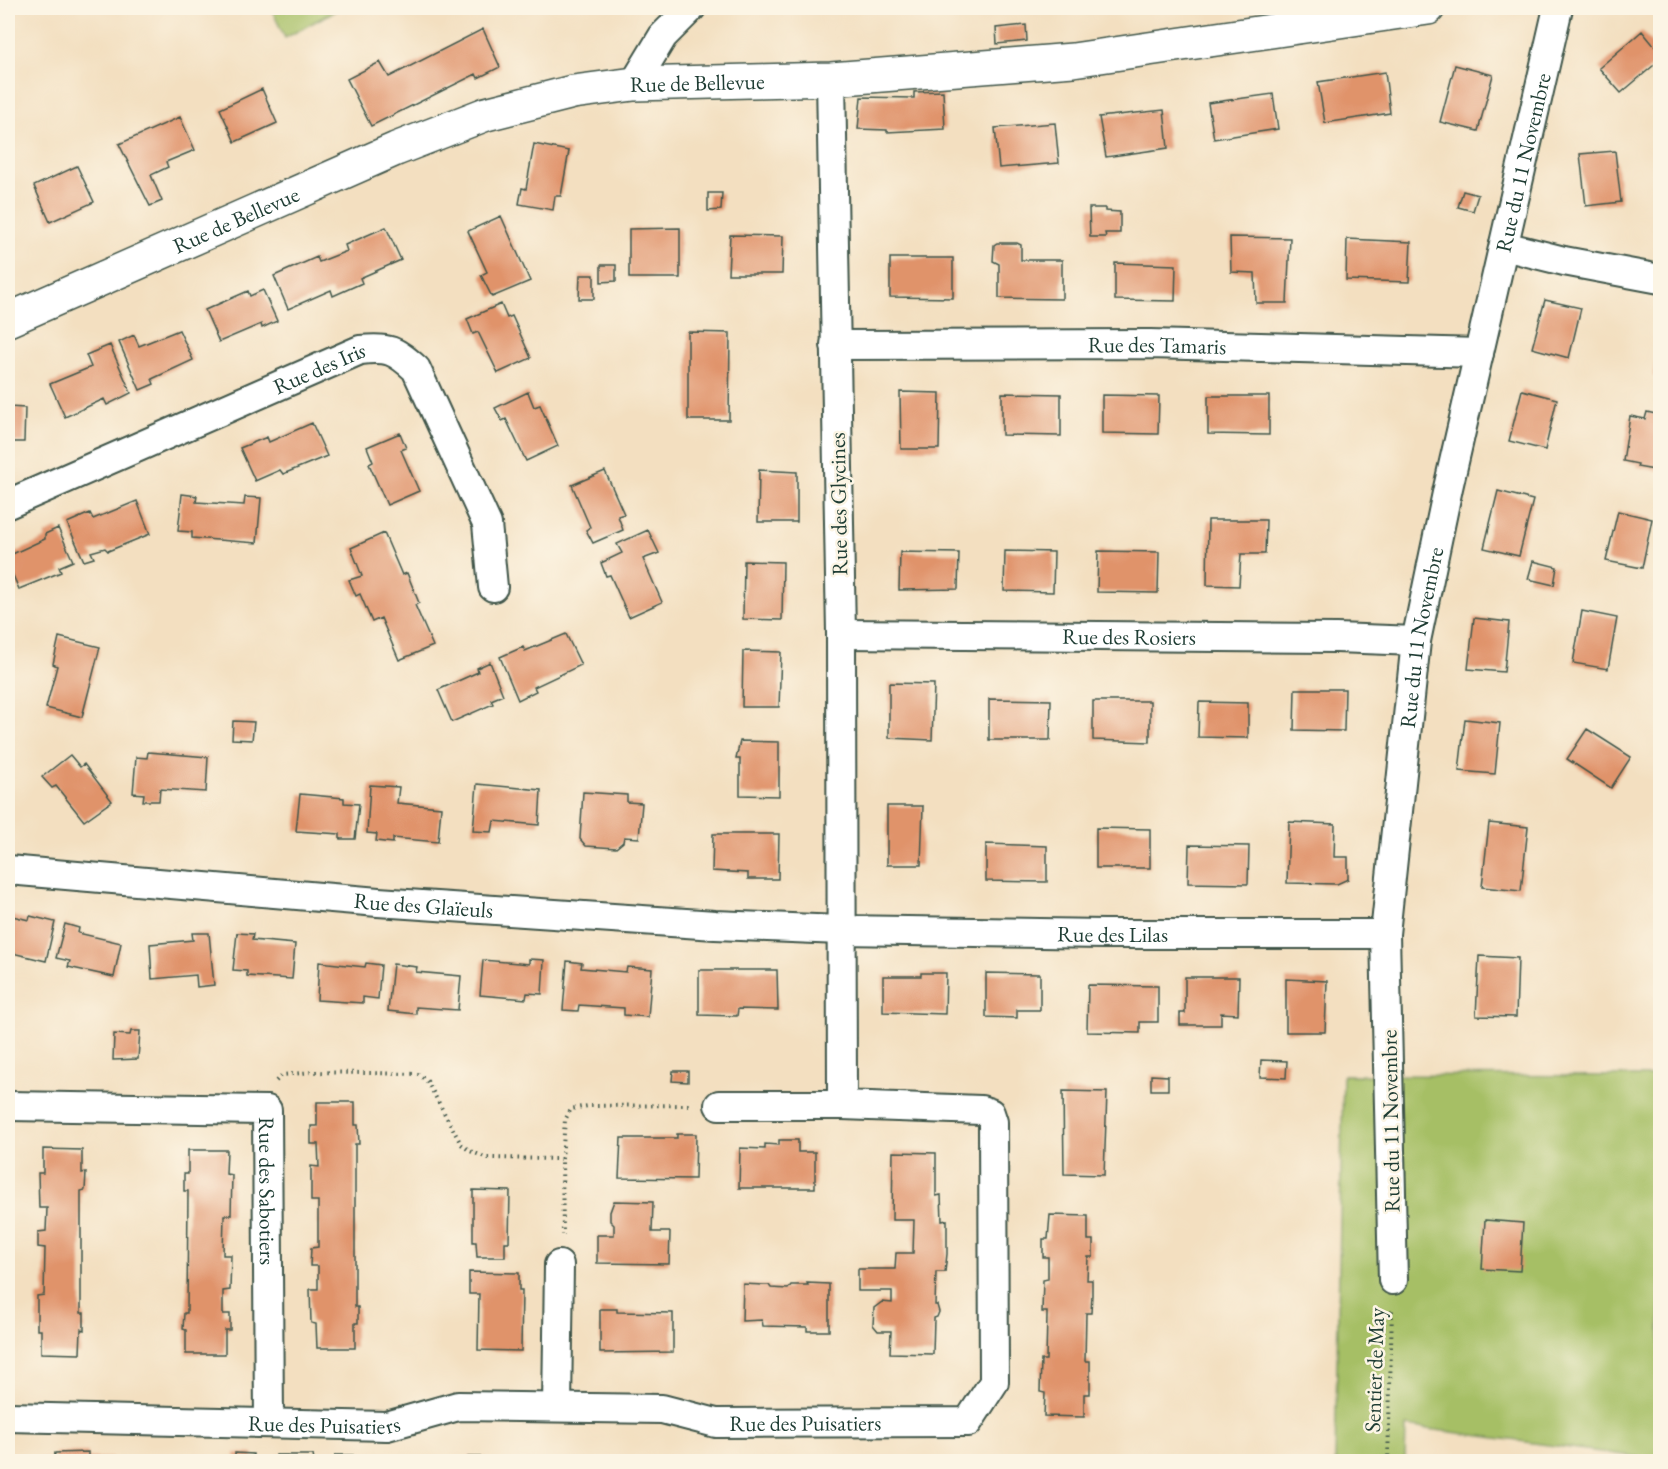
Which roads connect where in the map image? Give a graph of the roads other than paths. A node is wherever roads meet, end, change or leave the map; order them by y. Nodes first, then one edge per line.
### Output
1 (691, 8) edge
2 (1428, 8) edge
3 (1558, 8) edge
4 (831, 79) junction
5 (634, 84) junction
6 (1504, 246) junction
7 (1660, 279) edge
8 (8, 320) edge
9 (835, 345) junction
10 (1479, 353) junction
11 (8, 504) edge
12 (493, 587) dead end
13 (841, 634) junction
14 (1416, 641) junction
15 (8, 870) edge
16 (840, 930) junction
17 (1385, 934) junction
18 (719, 1105) road end
19 (842, 1105) junction
20 (8, 1107) edge
21 (559, 1264) road end
22 (1393, 1280) road end
23 (557, 1407) junction
24 (8, 1417) edge
25 (268, 1423) junction

1 - 5 street
2 - 4 street, Rue de Bellevue
3 - 6 street, Rue du 11 Novembre
4 - 5 street, Rue de Bellevue
4 - 9 street, Rue des Glycines
5 - 8 street, Rue de Bellevue
6 - 7 street
6 - 10 street, Rue du 11 Novembre
9 - 10 street, Rue des Tamaris
9 - 13 street, Rue des Glycines
10 - 14 street, Rue du 11 Novembre
11 - 12 street, Rue des Iris
13 - 14 street, Rue des Rosiers
13 - 16 street, Rue des Glycines
14 - 17 street, Rue du 11 Novembre
15 - 16 street, Rue des Glaïeuls
16 - 17 street, Rue des Lilas
16 - 19 street
17 - 22 street, Rue du 11 Novembre
18 - 19 street
19 - 23 street, Rue des Puisatiers
20 - 25 street, Rue des Sabotiers
21 - 23 street
23 - 25 street, Rue des Puisatiers
24 - 25 street, Rue des Puisatiers

